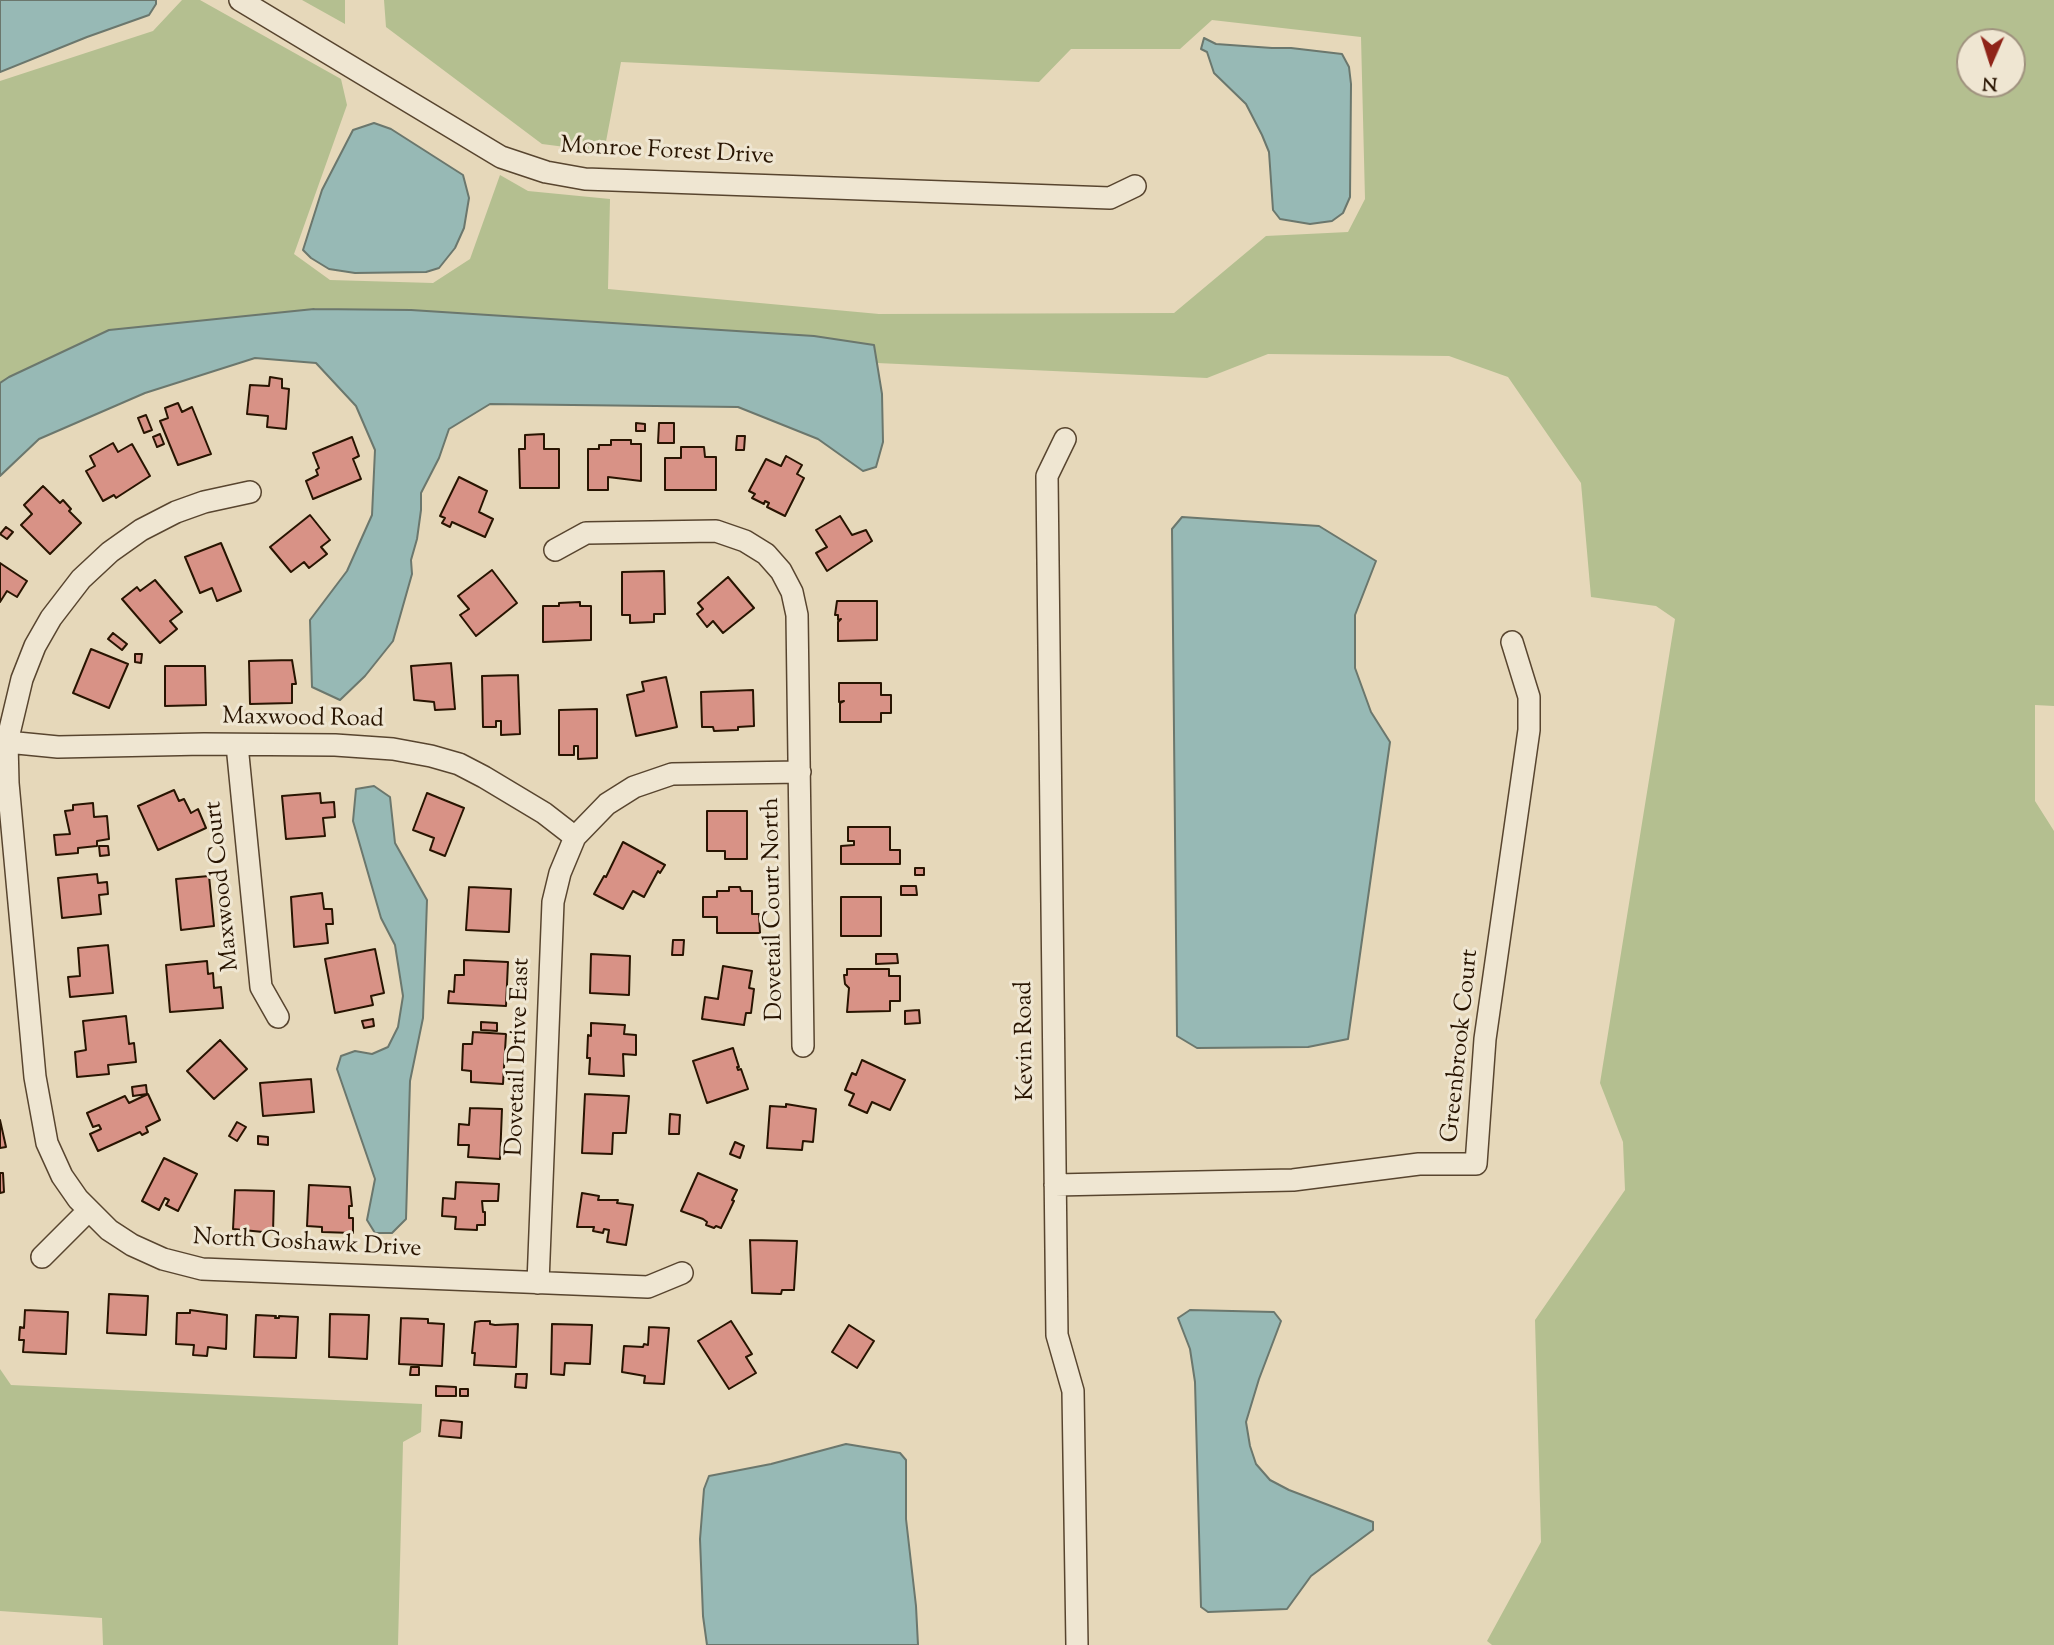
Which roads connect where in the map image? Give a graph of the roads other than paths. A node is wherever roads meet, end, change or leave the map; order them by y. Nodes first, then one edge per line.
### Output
1 (240, 0) edge
2 (1135, 186) dead end
3 (1065, 439) dead end
4 (250, 492) dead end
5 (555, 550) dead end
6 (1512, 642) dead end
7 (2, 742) edge
8 (237, 746) junction
9 (800, 772) junction
10 (575, 837) junction
11 (278, 1017) dead end
12 (803, 1046) dead end
13 (1055, 1185) junction
14 (89, 1210) junction
15 (42, 1257) dead end
16 (682, 1273) dead end
17 (538, 1283) junction
18 (1077, 1645) edge

1 - 2 street, Monroe Forest Drive
3 - 13 street, Kevin Road
4 - 7 street, North Goshawk Drive
5 - 9 street, Dovetail Court North
6 - 13 street, Greenbrook Court
7 - 8 street, Maxwood Road
7 - 14 street, North Goshawk Drive
8 - 10 street, Maxwood Road
8 - 11 street, Maxwood Court
9 - 10 street
9 - 12 street, Dovetail Court North
10 - 17 street, Dovetail Drive East
13 - 18 street, Kevin Road
14 - 15 street
14 - 17 street, North Goshawk Drive
16 - 17 street, North Goshawk Drive

